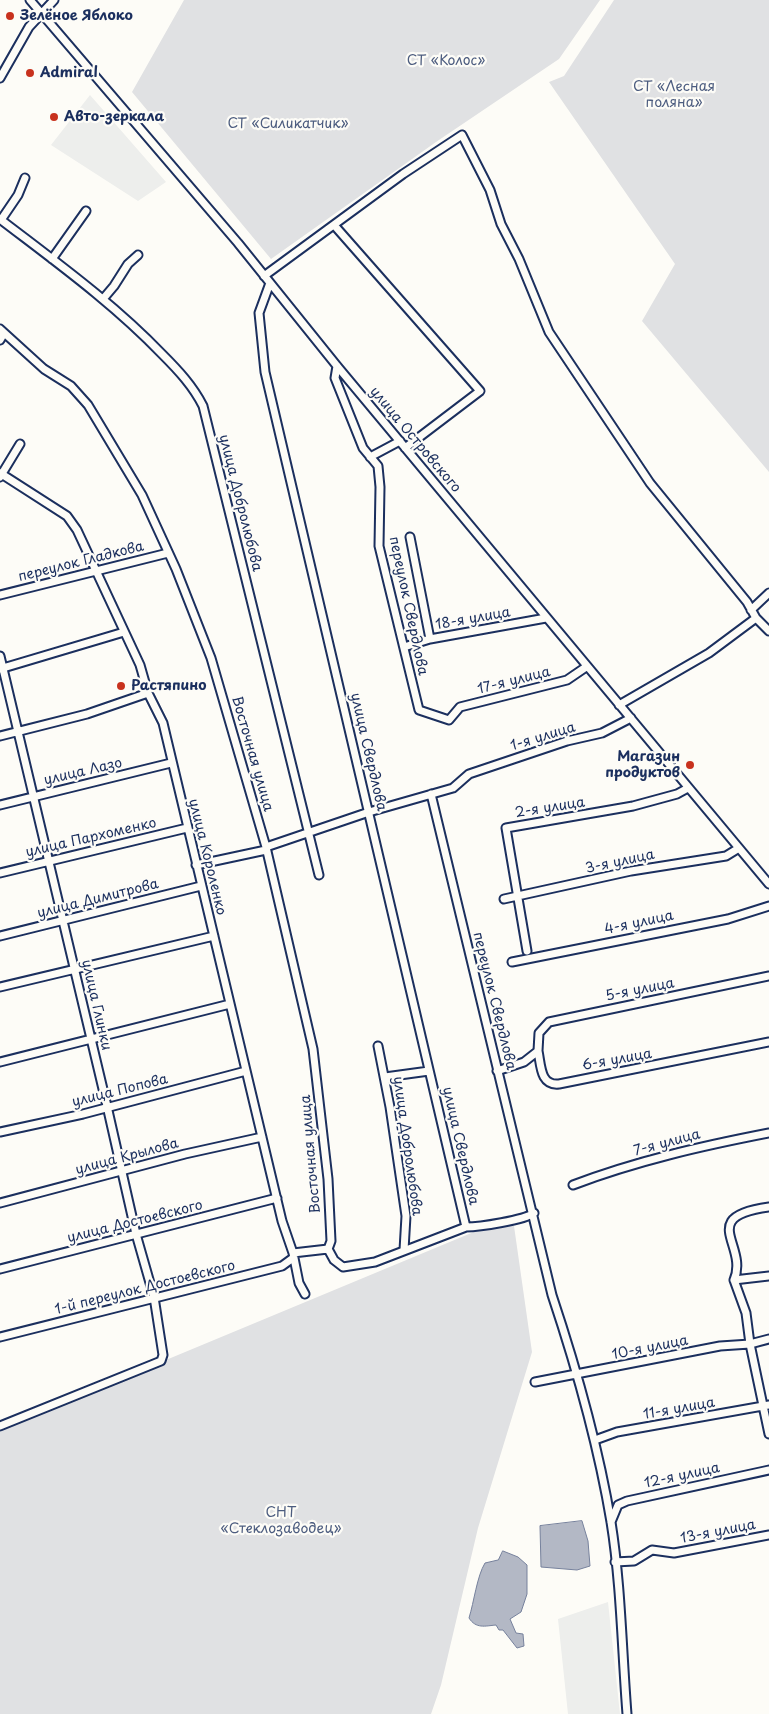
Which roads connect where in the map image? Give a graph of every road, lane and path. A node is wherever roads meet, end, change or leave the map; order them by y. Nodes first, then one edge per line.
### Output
1 (30, 0) edge
2 (54, 0) edge
3 (41, 12) junction
4 (0, 76) edge
5 (25, 178) dead end
6 (86, 211) dead end
7 (1, 220) edge
8 (334, 225) junction
9 (138, 255) dead end
10 (52, 259) junction
11 (264, 276) junction
12 (270, 283) junction
13 (103, 299) junction
14 (2, 331) edge
15 (0, 340) edge
16 (338, 366) junction
17 (400, 441) junction
18 (20, 444) dead end
19 (405, 448) junction
20 (370, 457) junction
21 (1, 475) edge
22 (410, 537) dead end
23 (168, 553) junction
24 (97, 572) junction
25 (769, 593) edge
26 (0, 595) edge
27 (751, 610) junction
28 (546, 618) junction
29 (756, 618) junction
30 (769, 630) edge
31 (124, 632) junction
32 (430, 639) junction
33 (404, 647) junction
34 (0, 656) edge
35 (586, 667) junction
36 (1, 669) edge
37 (148, 693) junction
38 (619, 705) junction
39 (631, 718) junction
40 (449, 720) joint
41 (18, 730) junction
42 (0, 736) edge
43 (171, 763) junction
44 (688, 788) junction
45 (431, 794) junction
46 (34, 796) junction
47 (0, 805) edge
48 (369, 812) junction
49 (187, 828) junction
50 (308, 832) junction
51 (266, 848) junction
52 (739, 848) junction
53 (49, 860) junction
54 (196, 865) junction
55 (0, 873) edge
56 (319, 875) dead end
57 (769, 884) edge
58 (201, 886) junction
59 (518, 896) junction
60 (504, 899) dead end
61 (769, 906) edge
62 (63, 919) junction
63 (0, 936) edge
64 (214, 936) junction
65 (527, 950) dead end
66 (512, 962) dead end
67 (74, 968) junction
68 (769, 976) edge
69 (0, 987) edge
70 (230, 1004) junction
71 (91, 1039) junction
72 (769, 1042) edge
73 (378, 1046) dead end
74 (538, 1051) junction
75 (0, 1062) edge
76 (246, 1070) junction
77 (429, 1071) junction
78 (497, 1071) junction
79 (385, 1077) junction
80 (107, 1106) junction
81 (0, 1132) edge
82 (769, 1133) edge
83 (262, 1137) junction
84 (121, 1171) junction
85 (573, 1185) dead end
86 (277, 1198) junction
87 (0, 1203) edge
88 (769, 1207) edge
89 (534, 1214) junction
90 (466, 1227) junction
91 (136, 1234) junction
92 (328, 1250) junction
93 (404, 1250) junction
94 (293, 1256) junction
95 (0, 1269) edge
96 (769, 1276) edge
97 (734, 1280) junction
98 (305, 1294) dead end
99 (154, 1298) junction
100 (0, 1337) edge
101 (769, 1339) edge
102 (750, 1344) junction
103 (579, 1375) junction
104 (535, 1382) dead end
105 (767, 1406) edge
106 (0, 1426) edge
107 (769, 1434) edge
108 (595, 1440) junction
109 (769, 1470) edge
110 (611, 1522) junction
111 (769, 1534) edge
112 (615, 1562) junction
113 (627, 1714) edge

1 - 3 street, улица Островского
2 - 3 street
3 - 4 street
3 - 11 street, улица Островского
5 - 7 street
6 - 10 street
7 - 10 street, улица Добролюбова
8 - 11 street
8 - 19 street
8 - 27 street
9 - 13 street
10 - 13 street, улица Добролюбова
11 - 12 street, улица Островского
12 - 16 street, улица Островского
12 - 48 street, улица Свердлова
13 - 50 street, улица Добролюбова
14 - 15 street
14 - 23 street, Восточная улица
16 - 17 street, улица Островского
16 - 20 street, переулок Свердлова
17 - 19 street, улица Островского
17 - 20 street
18 - 21 street
19 - 28 street, улица Островского
20 - 33 street, переулок Свердлова
21 - 24 street, улица Короленко
22 - 32 street
23 - 24 street, переулок Гладкова
23 - 51 street, Восточная улица
24 - 26 street, переулок Гладкова
24 - 31 street, улица Короленко
25 - 27 street
27 - 29 street
28 - 32 street, 18-я улица
28 - 35 street, улица Островского
29 - 30 street
29 - 38 street
31 - 36 street
31 - 37 street, улица Короленко
32 - 33 street, 18-я улица
33 - 40 street, переулок Свердлова
34 - 36 street, улица Глинки
35 - 38 street, улица Островского
35 - 40 street, 17-я улица
36 - 41 street, улица Глинки
37 - 41 street
37 - 43 street, улица Короленко
38 - 39 street, улица Островского
39 - 44 street, улица Островского
39 - 45 street, 1-я улица
41 - 42 street
41 - 46 street, улица Глинки
43 - 46 street, улица Лазо
43 - 49 street, улица Короленко
44 - 52 street, улица Островского
44 - 59 street, 2-я улица
45 - 48 street, 1-я улица
45 - 78 street, переулок Свердлова
46 - 47 street, улица Лазо
46 - 53 street, улица Глинки
48 - 50 street, 1-я улица
48 - 77 street, улица Свердлова
49 - 53 street, улица Пархоменко
49 - 54 street, улица Короленко
50 - 51 street, 1-я улица
50 - 56 street, улица Добролюбова
51 - 54 street, 1-я улица
51 - 92 street, Восточная улица
52 - 57 street, улица Островского
52 - 59 street, 3-я улица
53 - 55 street, улица Пархоменко
53 - 62 street, улица Глинки
54 - 58 street, улица Короленко
58 - 62 street, улица Димитрова
58 - 64 street, улица Короленко
59 - 60 street, 3-я улица
59 - 65 street, 2-я улица
61 - 66 street, 4-я улица
62 - 63 street, улица Димитрова
62 - 67 street, улица Глинки
64 - 67 street
64 - 70 street, улица Короленко
67 - 69 street
67 - 71 street, улица Глинки
68 - 74 street, 5-я улица
70 - 71 street
70 - 76 street, улица Короленко
71 - 75 street
71 - 80 street, улица Глинки
72 - 74 street, 6-я улица
73 - 79 street, улица Добролюбова
74 - 78 street
76 - 80 street, улица Попова
76 - 83 street, улица Короленко
77 - 79 street
77 - 90 street, улица Свердлова
78 - 89 street, переулок Свердлова
79 - 93 street, улица Добролюбова
80 - 81 street, улица Попова
80 - 84 street, улица Глинки
82 - 85 street, 7-я улица
83 - 84 street, улица Крылова
83 - 86 street, улица Короленко
84 - 87 street, улица Крылова
84 - 91 street, улица Глинки
86 - 91 street, улица Достоевского
86 - 94 street, улица Короленко
88 - 97 street
89 - 90 street
89 - 103 street, переулок Свердлова
90 - 93 street
91 - 95 street, улица Достоевского
91 - 99 street, улица Глинки
92 - 93 street
92 - 94 street, 1-й переулок Достоевского
94 - 98 street, улица Короленко
94 - 99 street, 1-й переулок Достоевского
96 - 97 street
97 - 102 street
99 - 100 street, 1-й переулок Достоевского
99 - 106 street, улица Глинки
101 - 102 street, 10-я улица
102 - 103 street, 10-я улица
102 - 105 street
103 - 104 street, 10-я улица
103 - 108 street, переулок Свердлова
105 - 107 street
105 - 108 street, 11-я улица
108 - 110 street, переулок Свердлова
109 - 110 street, 12-я улица
110 - 112 street, переулок Свердлова
111 - 112 street, 13-я улица
112 - 113 street, переулок Свердлова

